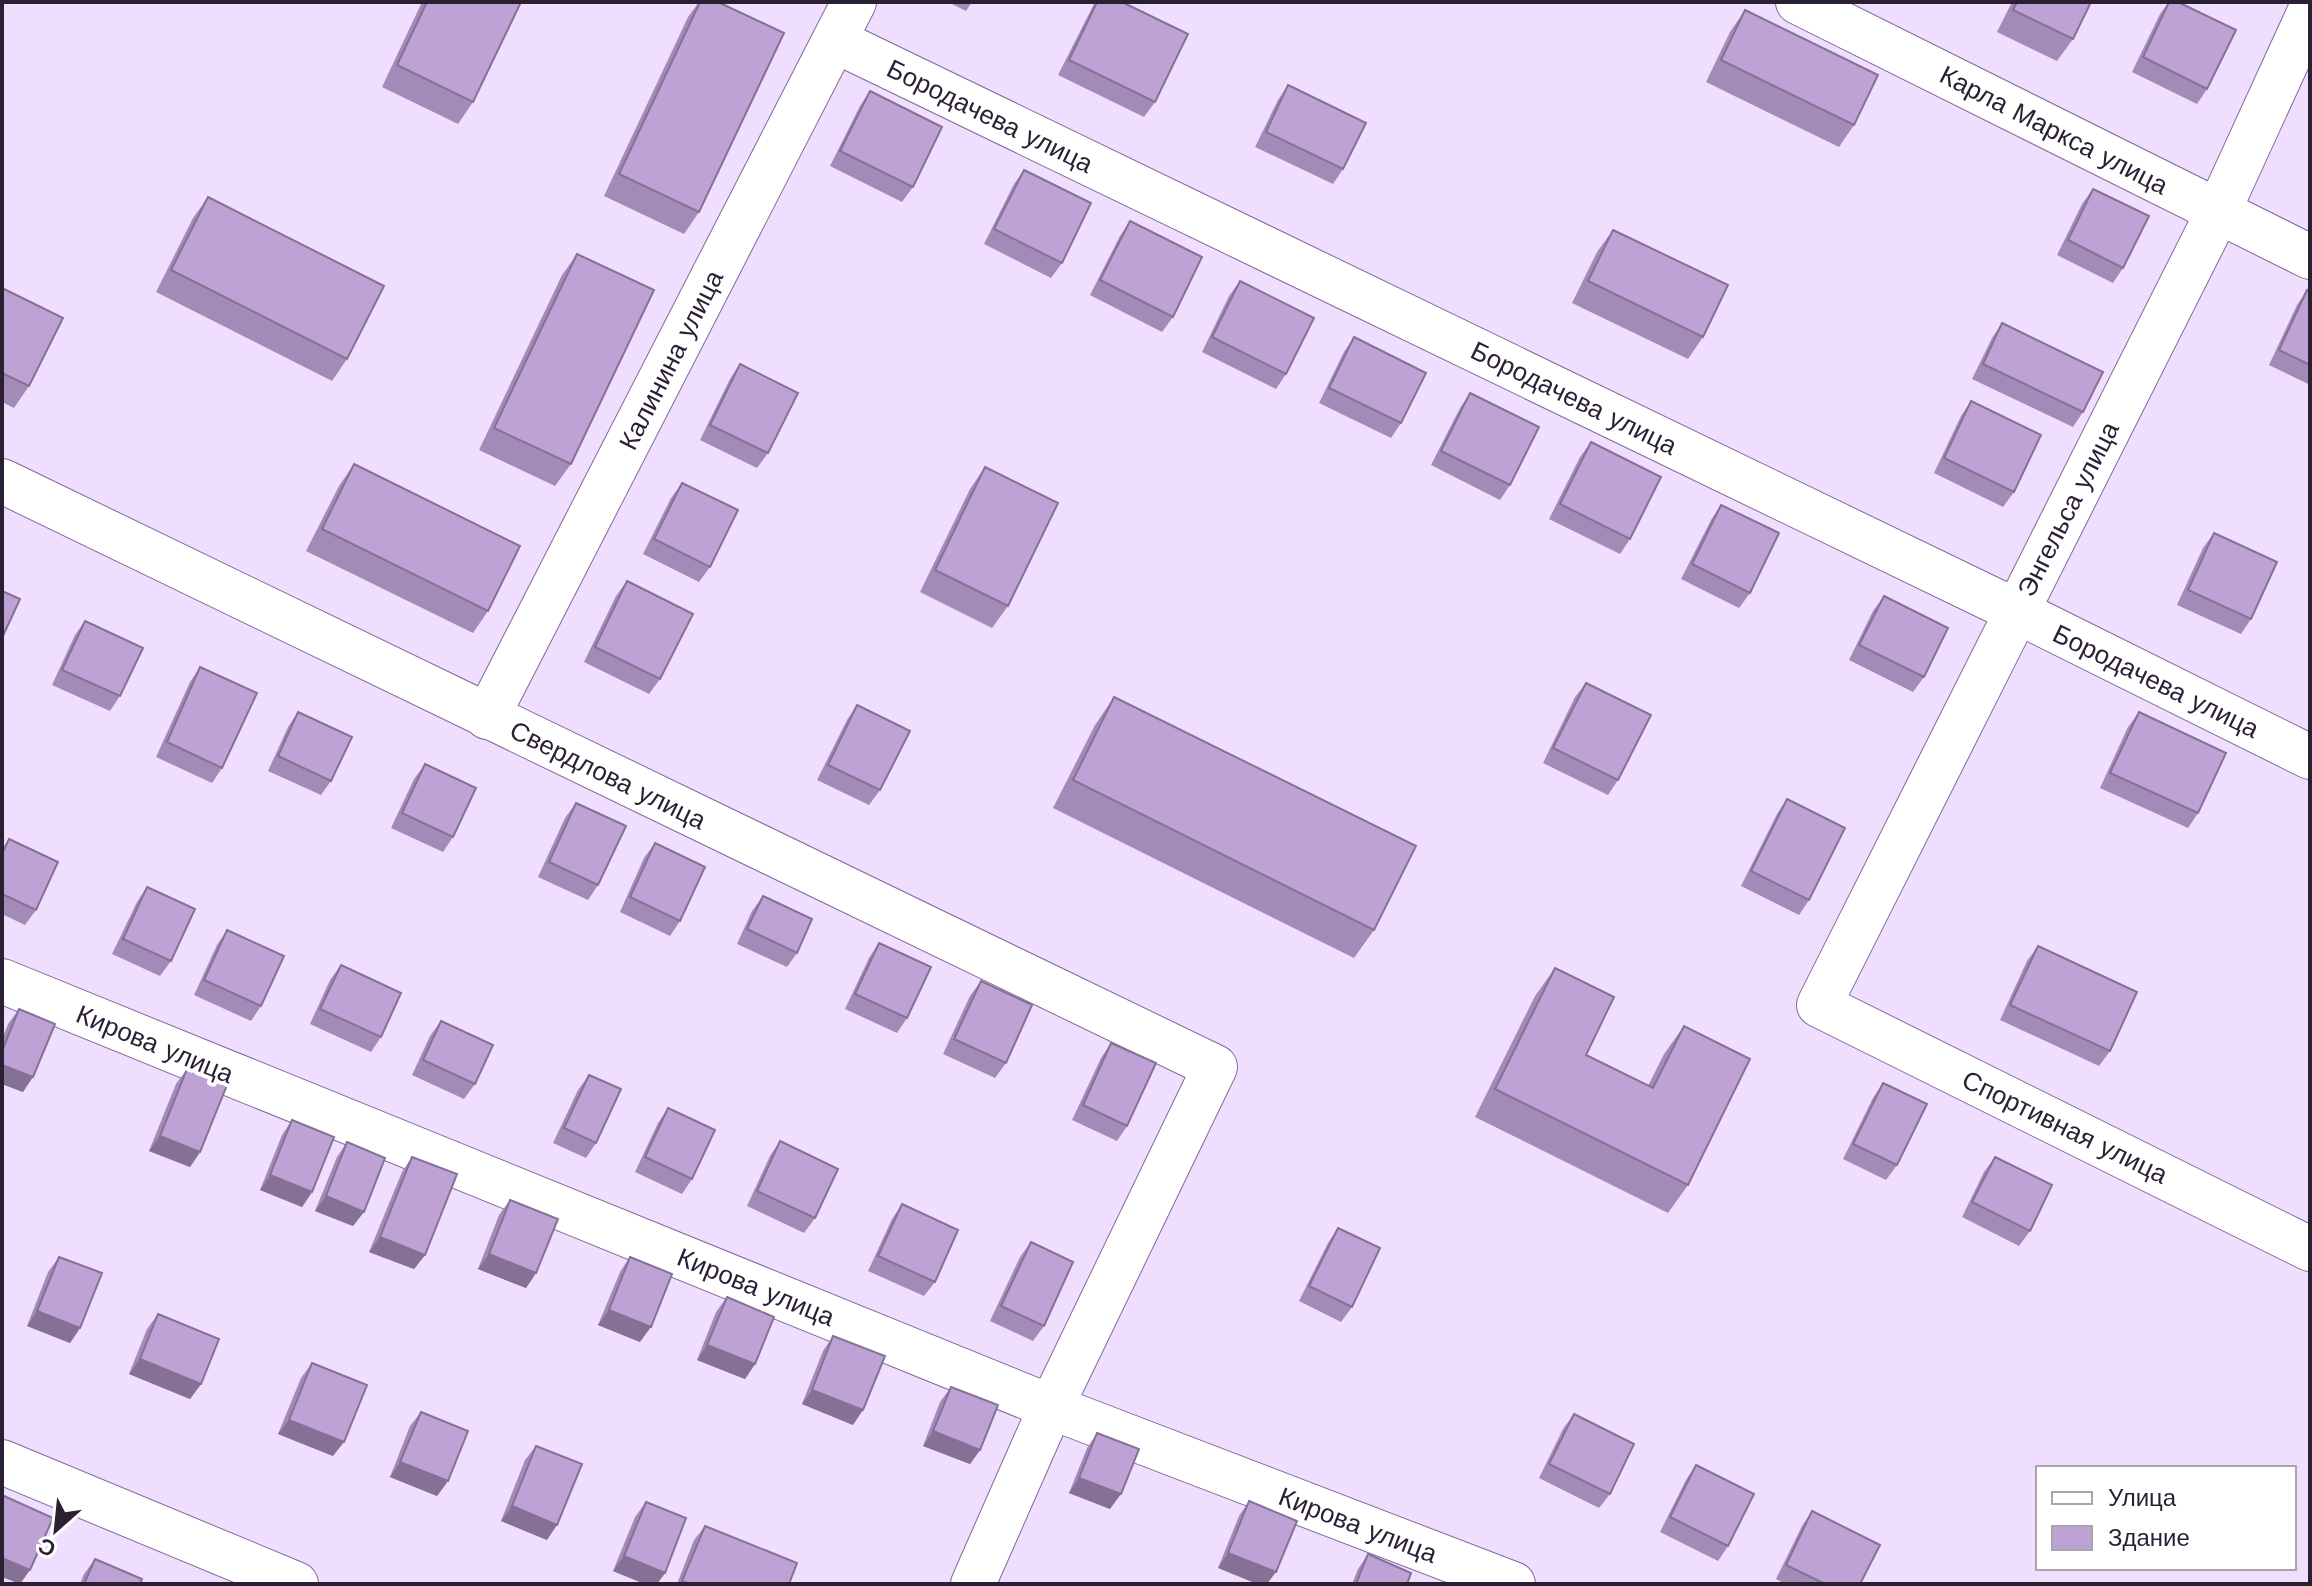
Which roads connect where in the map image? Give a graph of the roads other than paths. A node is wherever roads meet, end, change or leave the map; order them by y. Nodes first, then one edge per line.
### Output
1 (854, 2) edge
2 (1798, 2) edge
3 (2310, 11) edge
4 (836, 41) junction
5 (2218, 212) junction
6 (2310, 257) edge
7 (2, 481) edge
8 (2016, 611) junction
9 (487, 717) junction
10 (2310, 757) edge
11 (2, 981) edge
12 (1819, 1005) joint
13 (2310, 1249) edge
14 (1051, 1407) junction
15 (2, 1462) edge
16 (296, 1584) edge
17 (973, 1584) edge
18 (1513, 1584) edge

1 - 4 street, Калинина улица
2 - 5 street, Карла Маркса улица
3 - 5 street, Энгельса улица
4 - 8 street, Бородачева улица
4 - 9 street, Калинина улица
5 - 6 street, Карла Маркса улица
5 - 8 street, Энгельса улица
7 - 9 street, Свердлова улица
8 - 10 street, Бородачева улица
8 - 12 street, Энгельса улица
9 - 14 street, Свердлова улица
11 - 14 street, Кирова улица
12 - 13 street, Спортивная улица
14 - 17 street
14 - 18 street, Кирова улица
15 - 16 street

